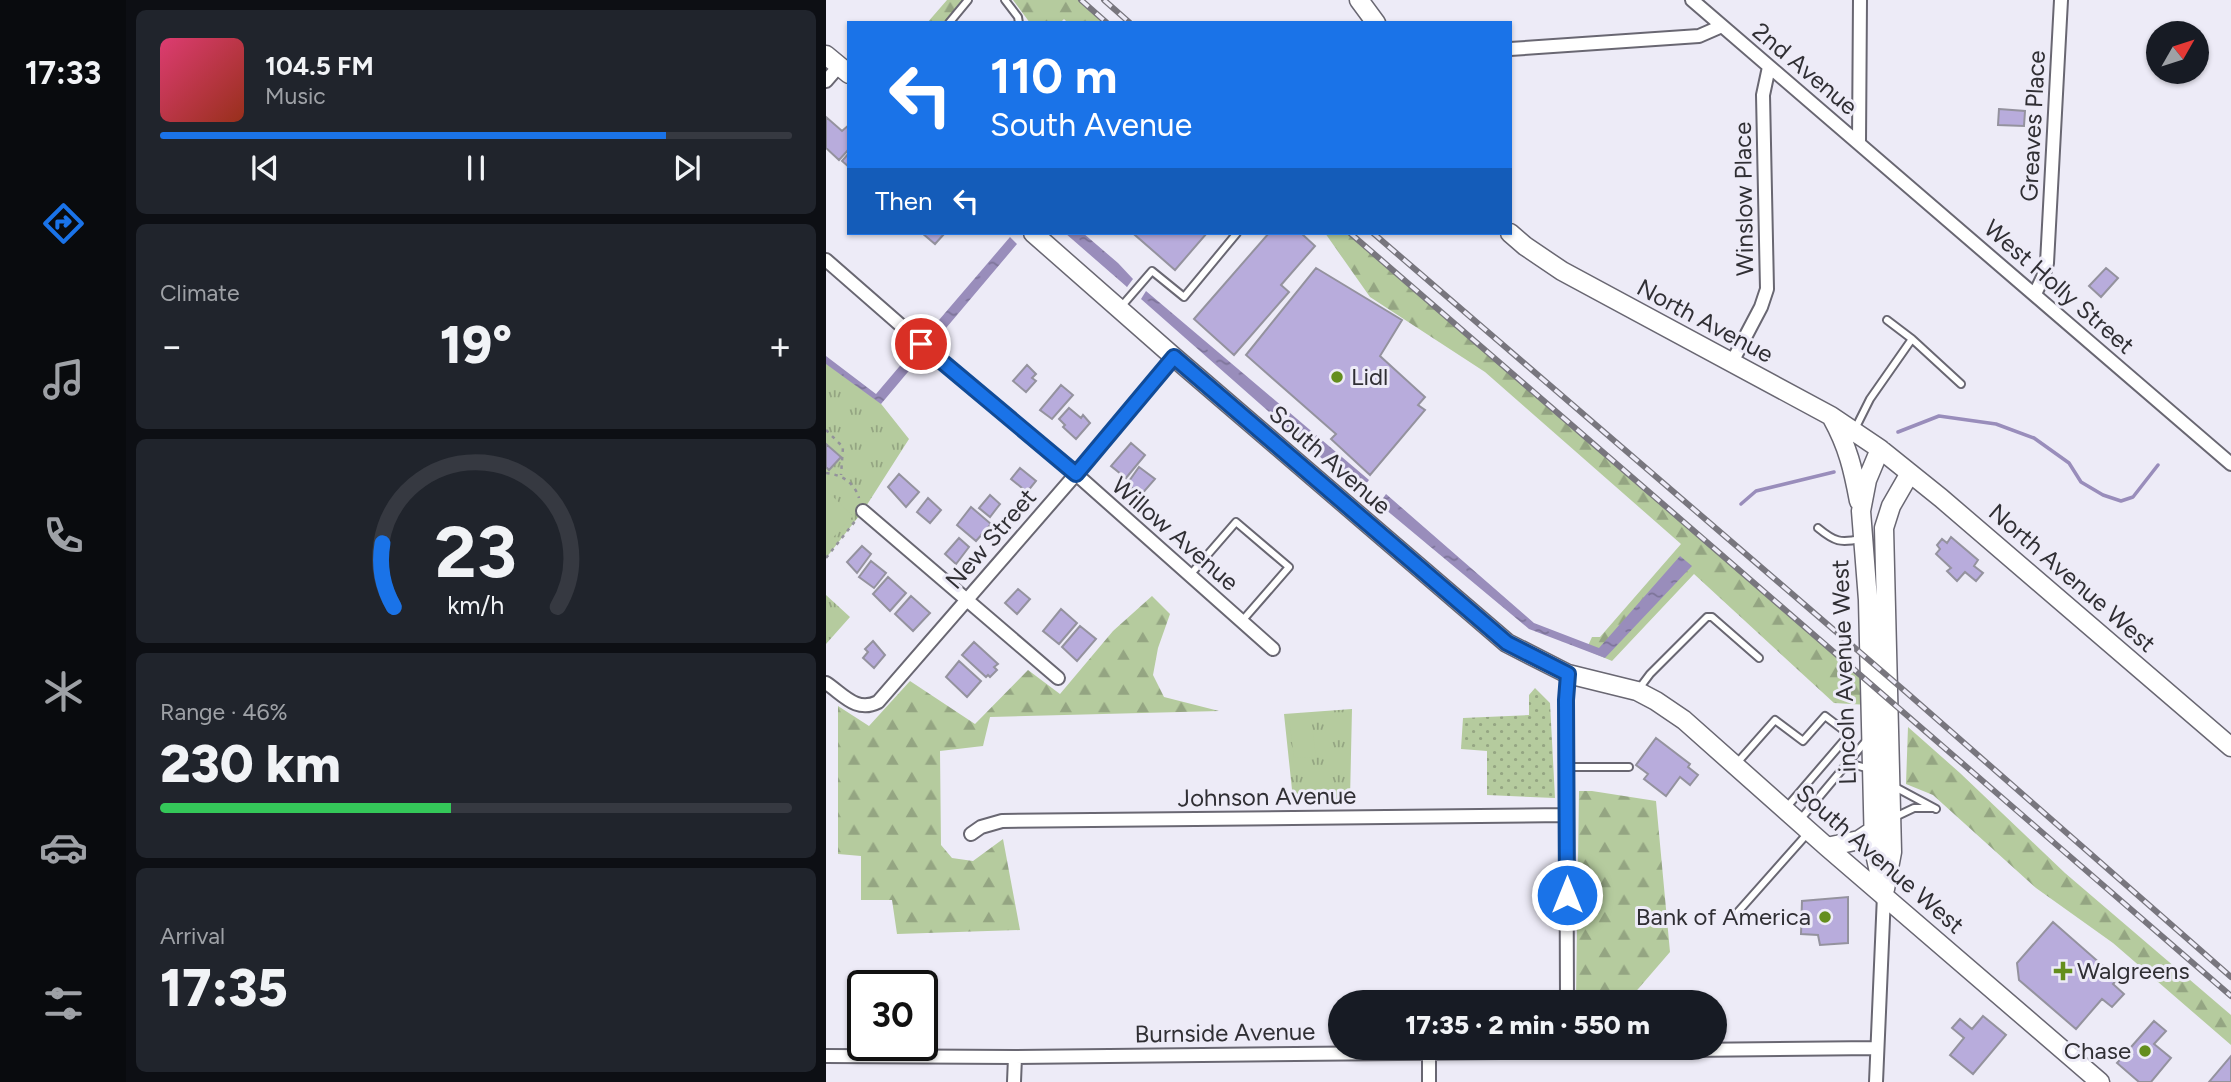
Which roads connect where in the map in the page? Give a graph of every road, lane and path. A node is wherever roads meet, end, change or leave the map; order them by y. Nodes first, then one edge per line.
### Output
1 (968, 0) edge
2 (1005, 0) edge
3 (1359, 0) edge
4 (1692, 0) edge
5 (1860, 0) edge
6 (2061, 0) edge
7 (951, 21) edge
8 (1019, 21) edge
9 (1375, 21) edge
10 (1722, 26) junction
11 (1512, 49) edge
12 (840, 64) edge
13 (1769, 67) junction
14 (826, 81) edge
15 (1858, 142) junction
16 (1035, 235) edge
17 (1235, 235) edge
18 (1512, 235) edge
19 (826, 260) edge
20 (2035, 293) junction
21 (1119, 309) junction
22 (1887, 320) dead end
23 (1912, 339) junction
24 (1174, 357) junction
25 (1731, 364) junction
26 (1961, 384) dead end
27 (1831, 416) junction
28 (826, 430) edge
29 (1854, 430) junction
30 (1880, 449) junction
31 (2231, 464) edge
32 (826, 473) edge
33 (1910, 473) junction
34 (1076, 474) junction
35 (841, 475) junction
36 (863, 510) junction
37 (1861, 511) junction
38 (1818, 528) dead end
39 (1863, 539) junction
40 (826, 558) edge
41 (1191, 575) junction
42 (966, 599) junction
43 (1242, 621) junction
44 (1273, 649) dead end
45 (1759, 658) dead end
46 (1568, 674) junction
47 (1058, 678) dead end
48 (826, 683) edge
49 (1619, 687) joint
50 (1637, 691) junction
51 (1872, 734) junction
52 (2231, 747) edge
53 (1848, 763) junction
54 (1735, 765) junction
55 (1566, 767) junction
56 (1629, 767) dead end
57 (1873, 770) junction
58 (1892, 785) junction
59 (1566, 815) junction
60 (1892, 819) junction
61 (1798, 821) junction
62 (1874, 830) junction
63 (971, 834) dead end
64 (1827, 847) junction
65 (1884, 895) junction
66 (1737, 913) dead end
67 (1567, 990) edge
68 (1727, 1048) edge
69 (1877, 1048) junction
70 (1328, 1052) edge
71 (826, 1056) edge
72 (1015, 1057) junction
73 (1429, 1060) edge
74 (1014, 1082) edge
75 (1429, 1082) edge
76 (1876, 1082) edge
77 (2100, 1082) edge

1 - 7 lane
2 - 8 lane
3 - 9 main road
4 - 10 street, 2nd Avenue
5 - 15 street
6 - 20 street, Greaves Place
10 - 11 street
10 - 13 street, 2nd Avenue
12 - 14 street
13 - 15 street, 2nd Avenue
13 - 25 street, Winslow Place
15 - 20 street, West Holly Street
16 - 21 main road, South Avenue
17 - 21 lane
18 - 25 main road, North Avenue
19 - 34 street, Willow Avenue
20 - 31 street, West Holly Street
21 - 24 main road, South Avenue
22 - 23 lane
23 - 26 lane
23 - 29 lane
24 - 34 street, New Street
24 - 46 main road, South Avenue
25 - 27 main road, North Avenue
27 - 29 main road, North Avenue
27 - 37 main road
28 - 35 path
29 - 30 main road, North Avenue
30 - 33 main road, North Avenue West
30 - 37 main road, Lincoln Avenue West
32 - 35 path
33 - 52 main road, North Avenue West
33 - 58 main road, Lincoln Avenue West
34 - 41 street, Willow Avenue
34 - 42 street, New Street
35 - 36 path
36 - 40 path
36 - 42 street
37 - 39 main road, Lincoln Avenue West
38 - 39 lane
39 - 51 main road, Lincoln Avenue West
41 - 43 street, Willow Avenue
41 - 43 lane
42 - 47 street
42 - 48 street, New Street
43 - 44 street, Willow Avenue
45 - 50 lane
46 - 49 main road, South Avenue
46 - 55 street
49 - 50 main road, South Avenue West
50 - 54 main road, South Avenue West
51 - 53 lane
51 - 57 main road, Lincoln Avenue West
53 - 57 lane
53 - 61 lane
54 - 61 main road, South Avenue West
54 - 61 lane
55 - 56 lane
55 - 59 street
57 - 62 main road, Lincoln Avenue West
58 - 60 main road, Lincoln Avenue West
58 - 60 lane
59 - 63 street, Johnson Avenue
59 - 67 street
60 - 65 main road, Lincoln Avenue West
61 - 64 main road, South Avenue West
61 - 66 lane
62 - 64 main road
62 - 65 main road, Lincoln Avenue West
64 - 65 main road, South Avenue West
65 - 69 street, Lincoln Avenue West
65 - 77 main road, South Avenue West
68 - 69 street, Burnside Avenue
69 - 76 street, Lincoln Avenue West
70 - 72 street, Burnside Avenue
71 - 72 street, Burnside Avenue
72 - 74 street
73 - 75 street

